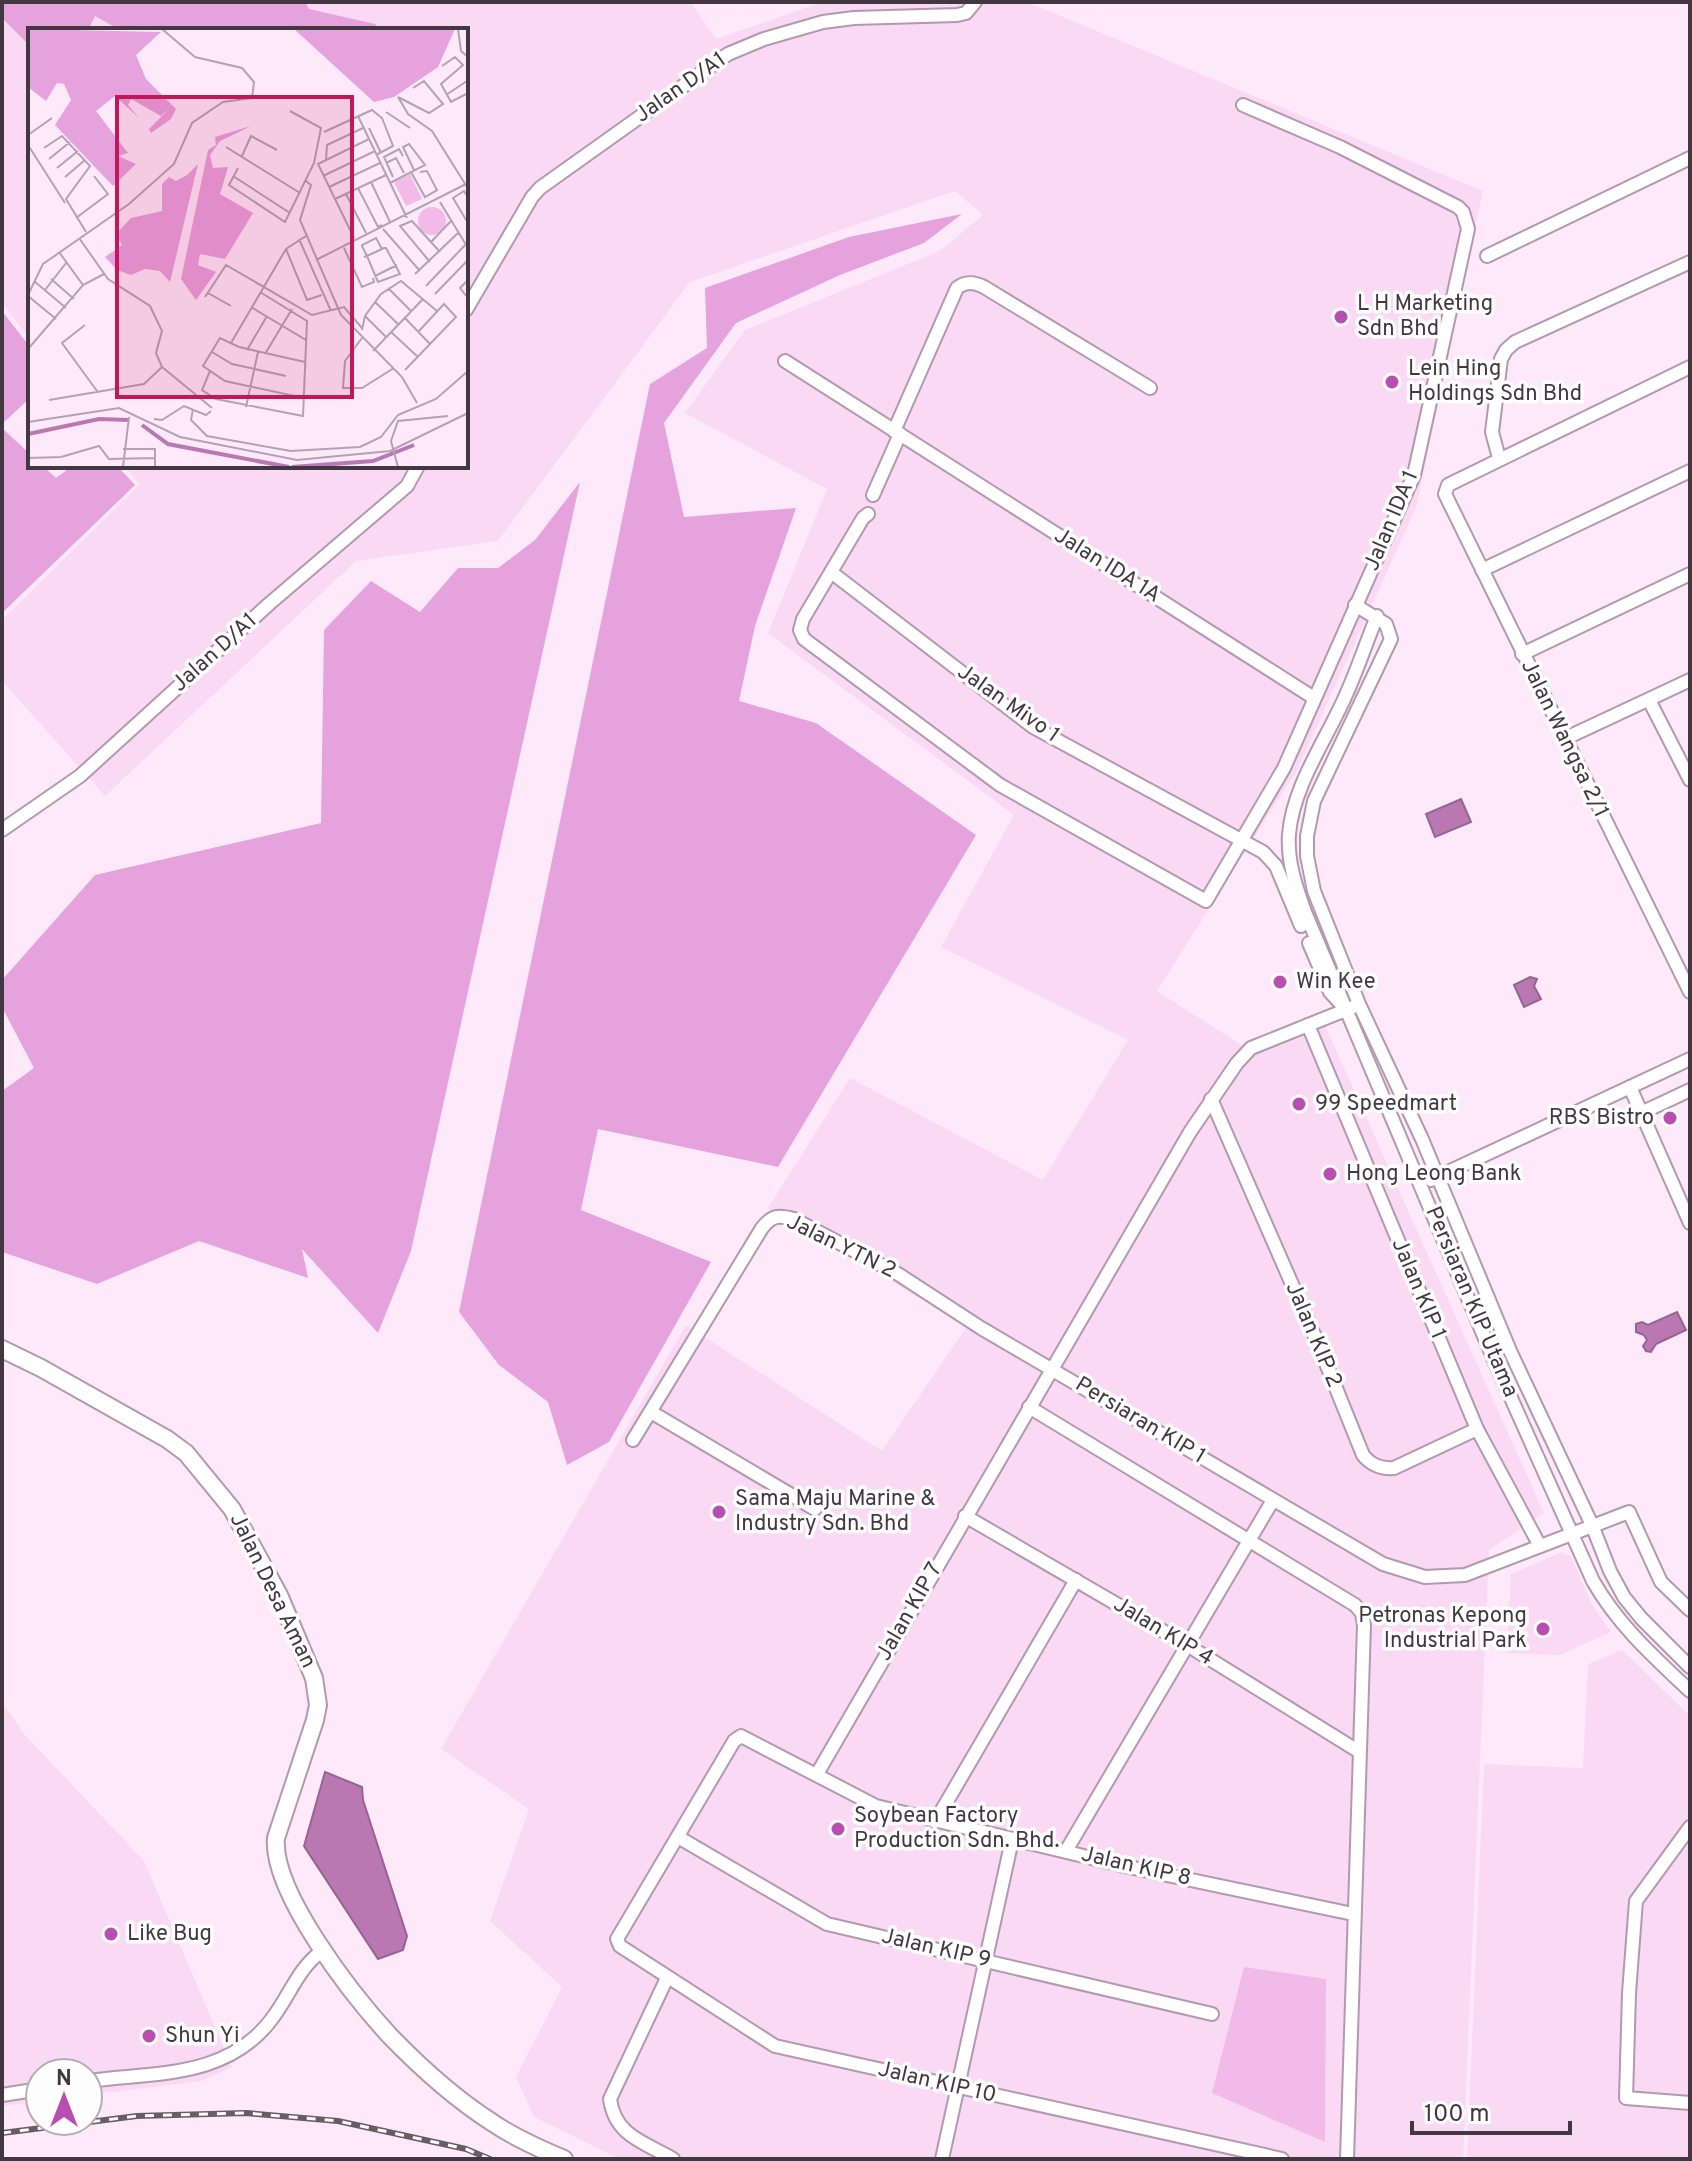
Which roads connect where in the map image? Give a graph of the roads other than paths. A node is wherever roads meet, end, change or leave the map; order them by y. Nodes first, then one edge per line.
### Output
1 (975, 2) edge
2 (1243, 105) dead end
3 (1690, 158) edge
4 (1487, 256) dead end
5 (1690, 262) edge
6 (468, 307) edge
7 (785, 361) dead end
8 (1690, 367) edge
9 (1150, 388) dead end
10 (897, 432) junction
11 (1499, 458) junction
12 (417, 468) edge
13 (1690, 471) edge
14 (873, 495) dead end
15 (868, 514) dead end
16 (1482, 570) junction
17 (831, 572) junction
18 (1690, 574) edge
19 (1355, 605) junction
20 (1377, 616) junction
21 (1522, 654) junction
22 (1690, 680) edge
23 (1314, 698) junction
24 (1649, 700) junction
25 (1564, 739) junction
26 (1690, 780) edge
27 (2, 830) edge
28 (1240, 839) junction
29 (1290, 855) junction
30 (1307, 856) junction
31 (1690, 992) edge
32 (1353, 1007) junction
33 (1308, 1025) junction
34 (1690, 1059) edge
35 (1630, 1087) junction
36 (1690, 1090) edge
37 (1211, 1099) junction
38 (1641, 1113) junction
39 (1438, 1176) junction
40 (1420, 1184) junction
41 (1690, 1223) edge
42 (2, 1349) edge
43 (1051, 1369) junction
44 (1029, 1407) junction
45 (651, 1412) junction
46 (1477, 1429) junction
47 (633, 1440) dead end
48 (1273, 1500) junction
49 (815, 1509) dead end
50 (965, 1516) junction
51 (1592, 1525) junction
52 (1573, 1533) junction
53 (1249, 1541) junction
54 (1540, 1546) junction
55 (1076, 1580) junction
56 (1690, 1610) edge
57 (1187, 1645) junction
58 (1690, 1667) edge
59 (1690, 1691) edge
60 (1358, 1751) junction
61 (817, 1774) junction
62 (935, 1822) junction
63 (1690, 1827) edge
64 (678, 1837) junction
65 (1012, 1840) junction
66 (1066, 1851) junction
67 (1353, 1914) junction
68 (322, 1951) junction
69 (986, 1961) junction
70 (667, 1978) junction
71 (1212, 2014) dead end
72 (104, 2079) edge
73 (958, 2088) junction
74 (24, 2092) edge
75 (2, 2095) edge
76 (1690, 2103) edge
77 (564, 2159) edge
78 (673, 2159) edge
79 (942, 2159) edge
80 (1282, 2159) edge
81 (1347, 2159) edge

1 - 6 street, Jalan D/A1
2 - 19 street, Jalan IDA 1
3 - 4 street
5 - 11 street
7 - 10 street, Jalan IDA 1A
8 - 11 street
9 - 10 street
10 - 14 street
10 - 23 street, Jalan IDA 1A
11 - 16 street, Jalan Wangsa 2/1
12 - 27 street, Jalan D/A1
13 - 16 street
15 - 17 street
16 - 21 street, Jalan Wangsa 2/1
17 - 28 street, Jalan Mivo 1
17 - 28 street, Jalan IDA 1
18 - 21 street
19 - 20 street
19 - 23 street, Jalan IDA 1
20 - 29 street, Persiaran KIP Utama
20 - 30 street, Persiaran KIP Utama
21 - 25 street, Jalan Wangsa 2/1
22 - 24 street
23 - 28 street, Jalan IDA 1
24 - 25 street
24 - 26 street
25 - 31 street, Jalan Wangsa 2/1
28 - 32 street, Jalan Mivo 1
29 - 30 street
29 - 32 street, Persiaran KIP Utama
30 - 32 street, Persiaran KIP Utama
32 - 33 street, Persiaran KIP 1
32 - 39 street, Persiaran KIP Utama
32 - 40 street, Persiaran KIP Utama
33 - 37 street, Persiaran KIP 1
33 - 46 street, Jalan KIP 1
34 - 35 street
35 - 38 street
35 - 39 street
36 - 38 street
37 - 43 street, Persiaran KIP 1
37 - 46 street, Jalan KIP 2
38 - 41 street
39 - 40 street
39 - 51 street, Persiaran KIP Utama
40 - 52 street, Persiaran KIP Utama
42 - 68 street, Jalan Desa Aman
43 - 44 street, Jalan KIP 7
43 - 45 street, Jalan YTN 2
43 - 48 street, Persiaran KIP 1
44 - 50 street, Jalan KIP 7
44 - 53 street
45 - 47 street, Jalan YTN 2
45 - 49 street
46 - 54 street, Jalan KIP 1
48 - 53 street
48 - 54 street, Persiaran KIP 1
50 - 55 street, Jalan KIP 4
50 - 61 street, Jalan KIP 7
51 - 52 street, Persiaran KIP 1
51 - 56 street, Persiaran KIP 1
51 - 58 street, Persiaran KIP Utama
52 - 54 street, Persiaran KIP 1
52 - 59 street, Persiaran KIP Utama
53 - 57 street
53 - 60 street
55 - 57 street, Jalan KIP 4
55 - 62 street
57 - 60 street, Jalan KIP 4
57 - 66 street
60 - 67 street
61 - 62 street, Jalan KIP 8
61 - 64 street, Jalan KIP 8
62 - 65 street, Jalan KIP 8
63 - 76 street
64 - 69 street, Jalan KIP 9
64 - 70 street, Jalan KIP 10
65 - 66 street, Jalan KIP 8
65 - 69 street
66 - 67 street, Jalan KIP 8
67 - 81 street
68 - 72 street
68 - 77 street, Jalan Desa Aman
69 - 71 street, Jalan KIP 9
69 - 73 street
70 - 73 street, Jalan KIP 10
70 - 78 street
73 - 79 street
73 - 80 street, Jalan KIP 10
74 - 75 street

